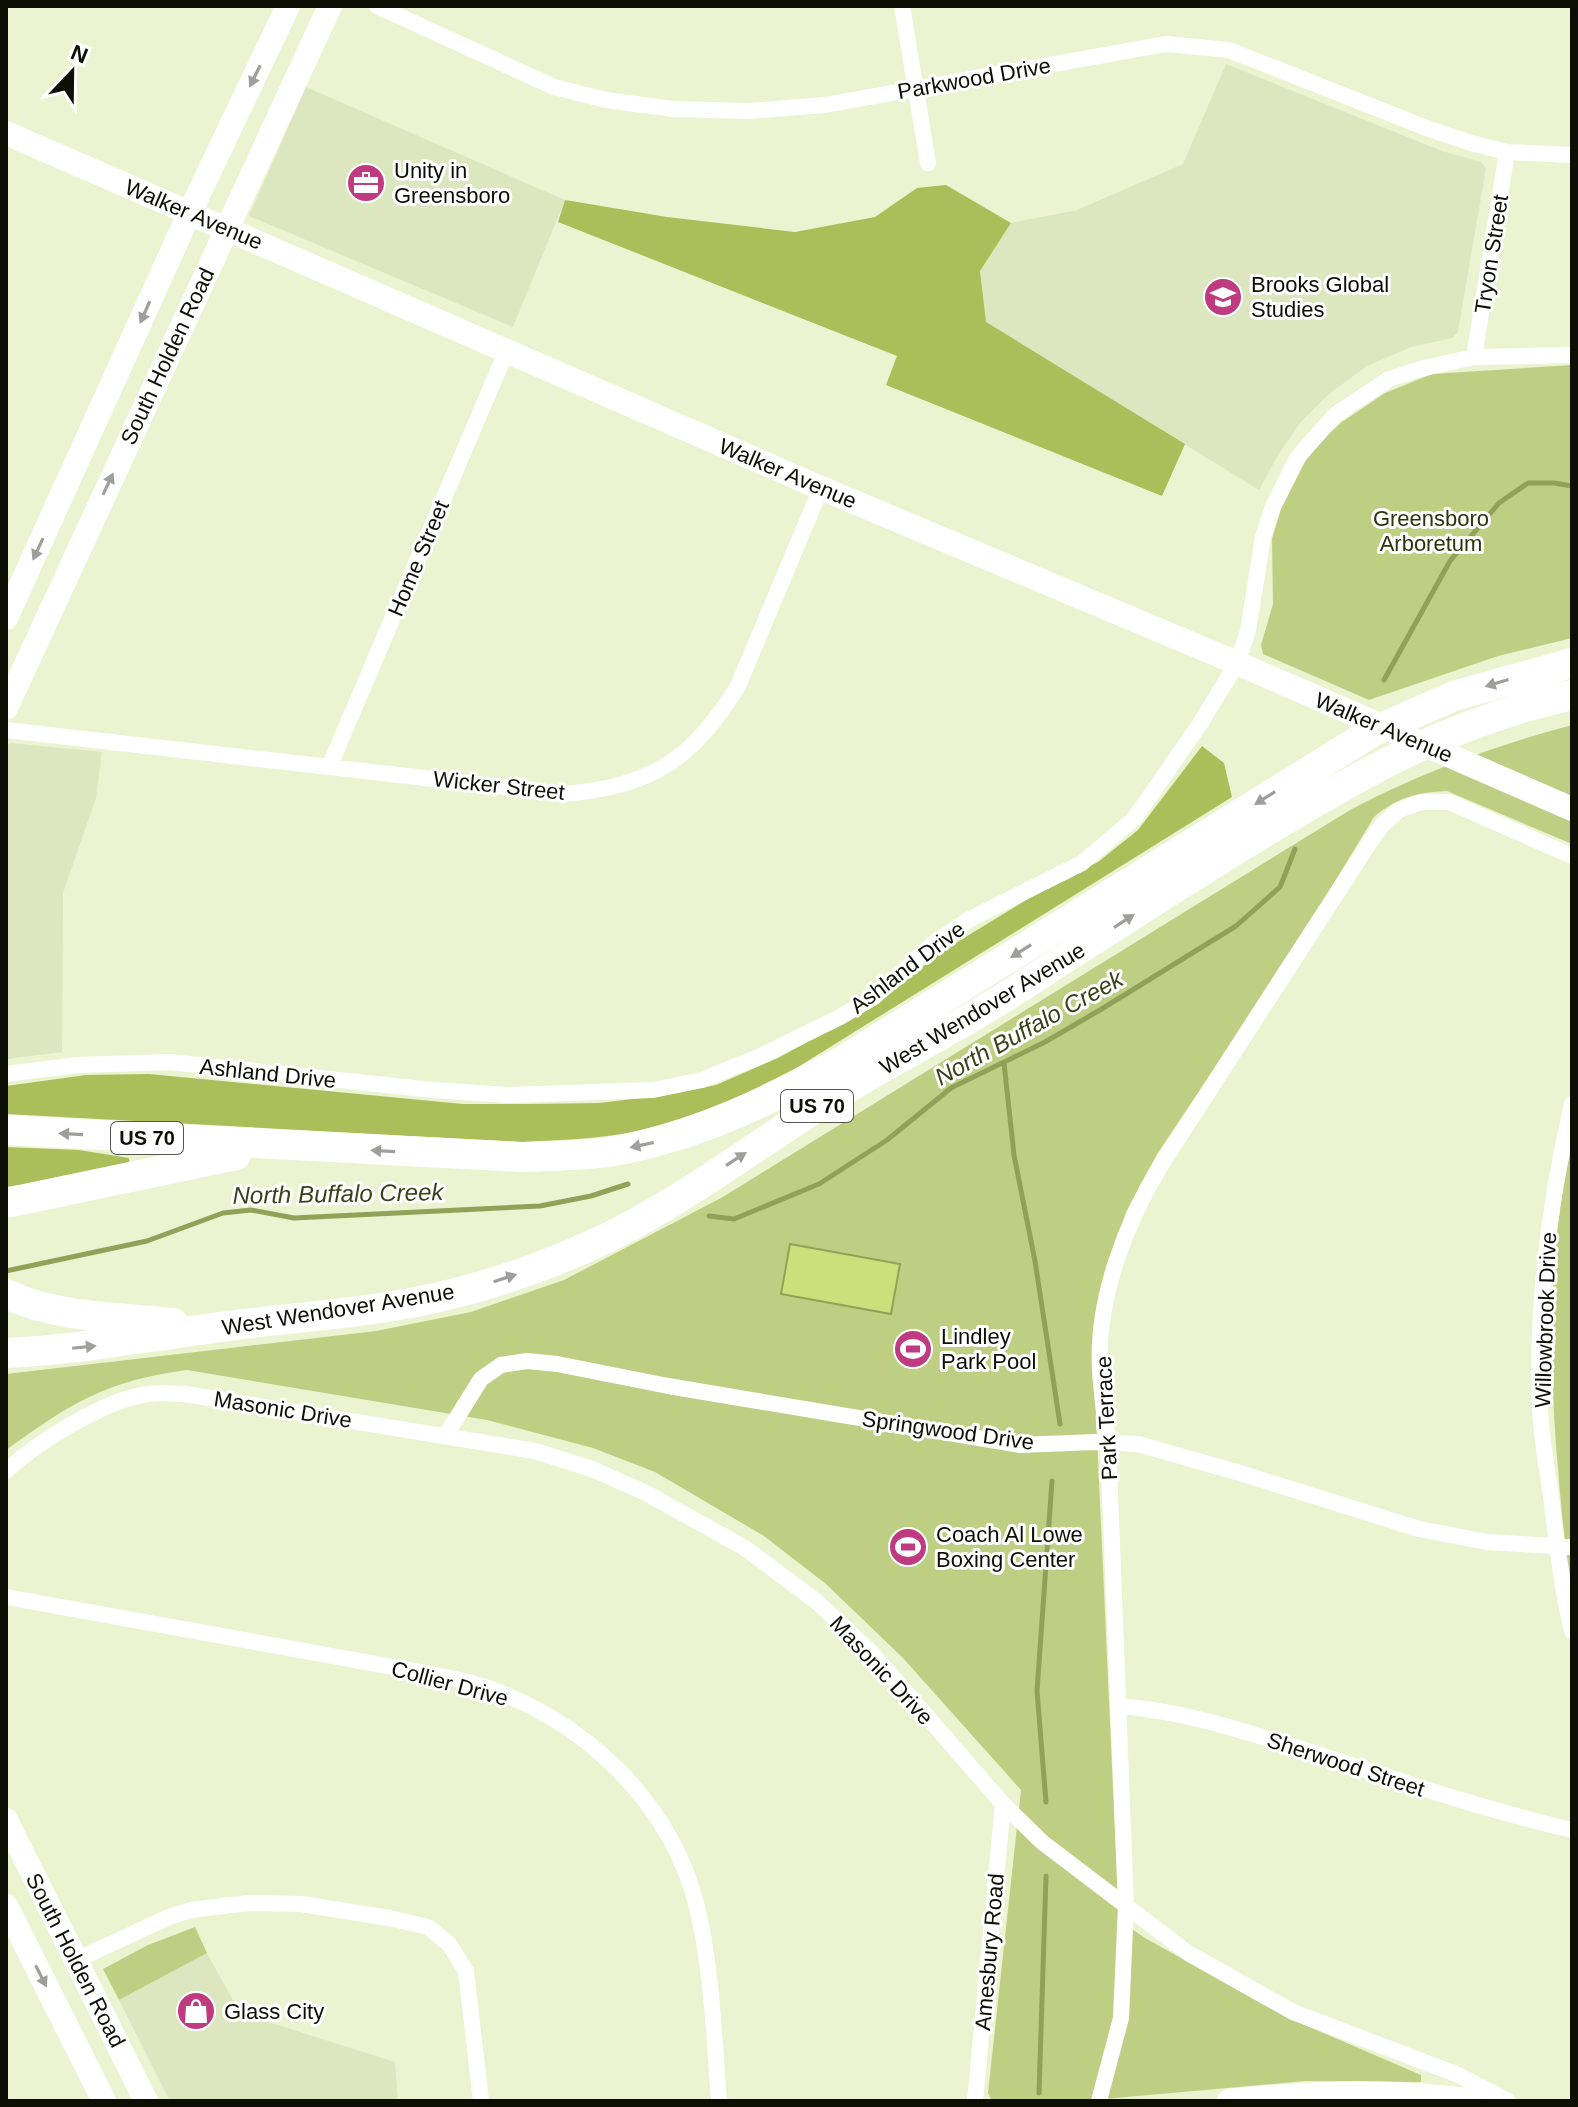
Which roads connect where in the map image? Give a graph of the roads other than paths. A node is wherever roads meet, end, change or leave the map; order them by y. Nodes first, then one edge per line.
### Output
1 (288, 6) edge
2 (330, 6) edge
3 (377, 6) edge
4 (902, 6) edge
5 (915, 88) junction
6 (6, 133) edge
7 (1507, 152) junction
8 (1572, 155) edge
9 (928, 163) dead end
10 (190, 212) junction
11 (227, 228) junction
12 (507, 350) junction
13 (1572, 355) edge
14 (1474, 357) junction
15 (821, 488) junction
16 (6, 618) edge
17 (1237, 663) junction
18 (1572, 663) edge
19 (1572, 695) edge
20 (6, 708) edge
21 (6, 730) edge
22 (330, 765) junction
23 (1572, 809) edge
24 (1572, 856) edge
25 (6, 1074) edge
26 (1572, 1104) edge
27 (6, 1130) edge
28 (289, 1146) junction
29 (6, 1203) edge
30 (6, 1294) edge
31 (217, 1327) junction
32 (6, 1353) edge
33 (446, 1435) junction
34 (1108, 1442) junction
35 (6, 1471) edge
36 (1564, 1547) edge
37 (6, 1597) edge
38 (1572, 1631) edge
39 (1118, 1706) junction
40 (1003, 1804) junction
41 (6, 1820) edge
42 (1572, 1830) edge
43 (6, 1906) edge
44 (1126, 1906) junction
45 (76, 1960) junction
46 (104, 2101) edge
47 (146, 2101) edge
48 (481, 2101) edge
49 (719, 2101) edge
50 (975, 2101) edge
51 (1099, 2101) edge
52 (1229, 2101) edge
53 (1474, 2101) edge
54 (1508, 2101) edge

1 -> 10 main road, South Holden Road
2 - 11 main road, South Holden Road
3 - 5 street, Parkwood Drive
4 - 5 street
5 - 7 street, Parkwood Drive
5 - 9 street
6 - 10 main road, Walker Avenue
7 - 8 street, Parkwood Drive
7 - 14 street, Tryon Street
10 - 11 main road, Walker Avenue
10 -> 16 main road, South Holden Road
11 - 12 main road, Walker Avenue
20 -> 11 main road, South Holden Road
12 - 15 main road, Walker Avenue
12 - 22 street, Home Street
13 - 14 street, Ashland Drive
14 - 17 street, Ashland Drive
15 - 17 main road, Walker Avenue
15 - 22 street, Wicker Street
17 - 23 main road, Walker Avenue
17 - 25 street, Ashland Drive
18 -> 28 highway, West Wendover Avenue / US 70
31 -> 19 highway, West Wendover Avenue / US 70
21 - 22 street, Wicker Street
24 - 34 street, Park Terrace
26 - 36 street, Willowbrook Drive
28 -> 27 highway, West Wendover Avenue / US 70
28 - 29 highway
30 - 31 highway
32 -> 31 highway, West Wendover Avenue / US 70
33 - 34 street, Springwood Drive
33 - 35 street, Masonic Drive
33 - 40 street, Masonic Drive
34 - 36 street, Springwood Drive
34 - 39 street, Park Terrace
36 - 38 street, Willowbrook Drive
37 - 49 street, Collier Drive
39 - 42 street, Sherwood Street
39 - 44 street, Park Terrace
40 - 44 street, Masonic Drive
40 - 50 street, Amesbury Road
41 - 45 main road, South Holden Road
43 -> 46 main road, South Holden Road
44 - 51 street, Park Terrace
44 - 54 street, Masonic Drive
45 - 47 main road, South Holden Road
45 - 48 street
52 - 53 main road

